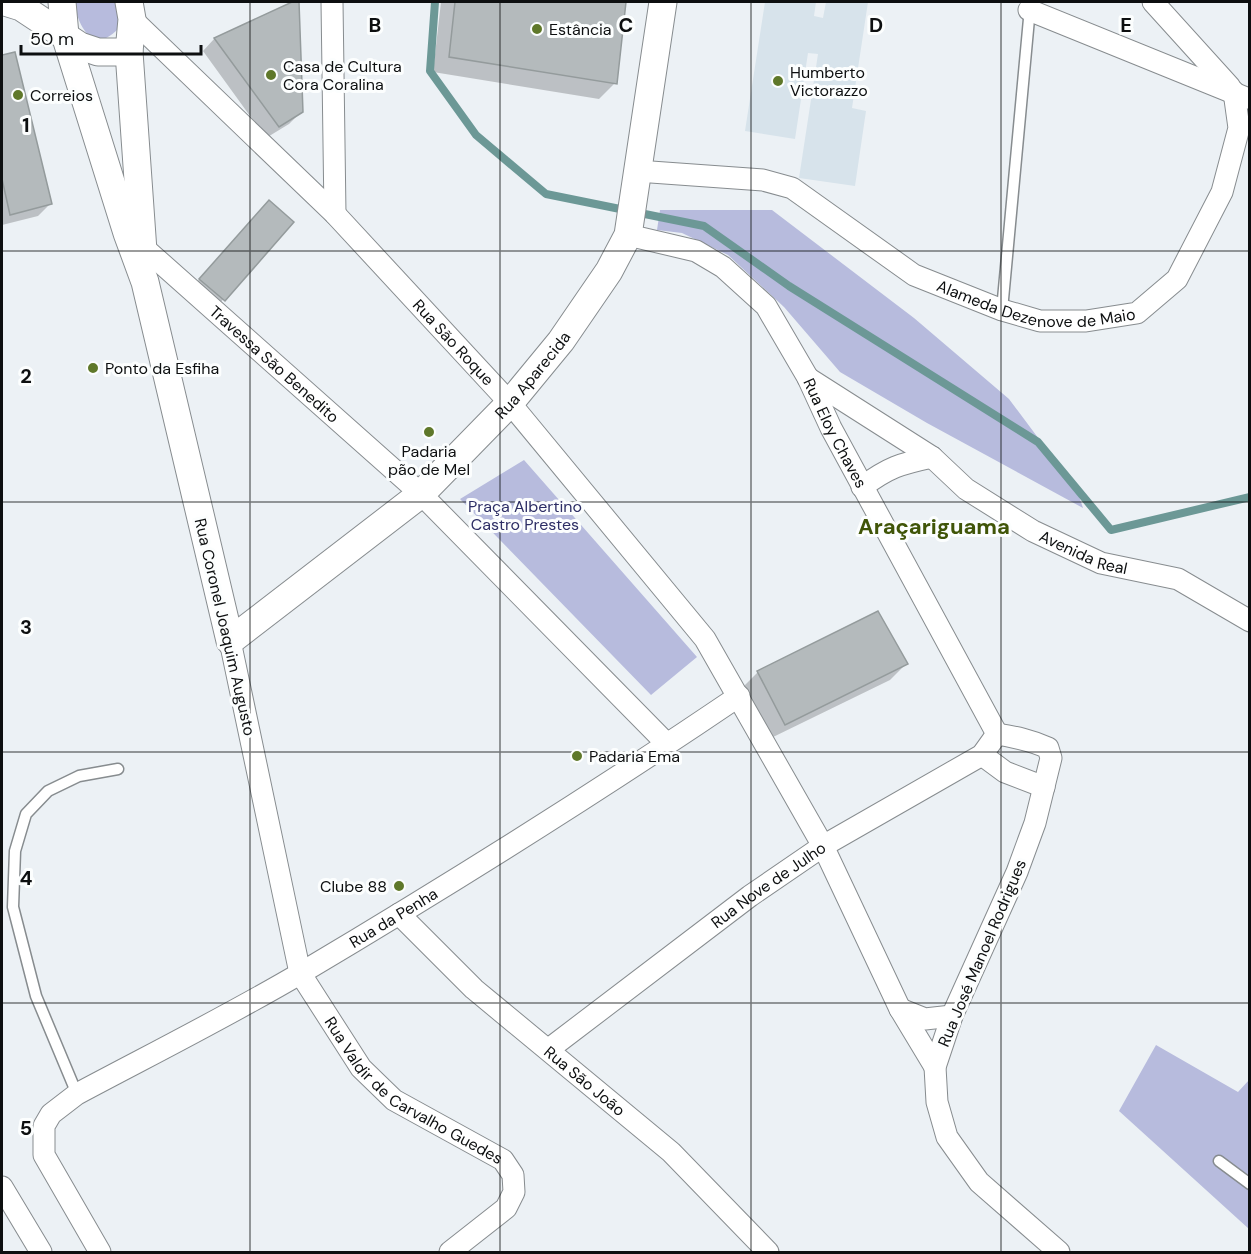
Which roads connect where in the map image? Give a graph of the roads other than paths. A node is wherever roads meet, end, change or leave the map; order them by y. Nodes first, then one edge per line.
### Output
1 (5, 2) edge
2 (62, 2) edge
3 (332, 2) edge
4 (663, 2) edge
5 (1153, 2) edge
6 (1030, 6) edge
7 (130, 10) edge
8 (64, 35) junction
9 (129, 52) junction
10 (1242, 96) edge
11 (636, 181) junction
12 (335, 214) junction
13 (628, 235) junction
14 (135, 239) junction
15 (1002, 310) junction
16 (808, 378) junction
17 (510, 403) junction
18 (932, 457) junction
19 (862, 487) junction
20 (421, 494) junction
21 (1250, 621) edge
22 (230, 641) junction
23 (739, 696) junction
24 (997, 735) junction
25 (667, 744) junction
26 (982, 754) junction
27 (118, 769) dead end
28 (1044, 787) junction
29 (824, 846) junction
30 (399, 914) junction
31 (300, 973) junction
32 (900, 1009) junction
33 (952, 1016) junction
34 (549, 1049) junction
35 (935, 1067) junction
36 (77, 1094) junction
37 (1219, 1161) dead end
38 (1250, 1184) edge
39 (2, 1187) edge
40 (41, 1252) edge
41 (100, 1252) edge
42 (450, 1252) edge
43 (768, 1252) edge
44 (1059, 1252) edge

1 - 8 street
2 - 8 street, Rua Coronel Joaquim Augusto
3 - 12 street
4 - 11 street, Rua Aparecida
5 - 10 street
6 - 10 street
6 - 15 lane
7 - 9 street, Rua Coronel Joaquim Augusto
7 - 12 street, Rua São Roque
8 - 9 street
8 - 14 street, Rua Coronel Joaquim Augusto
9 - 14 street, Rua Coronel Joaquim Augusto
10 - 15 street, Alameda Dezenove de Maio
11 - 13 street, Rua Aparecida
11 - 15 street, Alameda Dezenove de Maio
12 - 17 street, Rua São Roque
13 - 16 street, Rua Eloy Chaves
13 - 17 street, Rua Aparecida
14 - 20 street, Travessa São Benedito
14 - 22 street, Rua Coronel Joaquim Augusto
16 - 18 street, Avenida Real
16 - 19 street, Rua Eloy Chaves
17 - 20 street, Rua Aparecida
17 - 23 street, Rua São Roque
18 - 19 street
18 - 21 street, Avenida Real
19 - 24 street, Rua Eloy Chaves
20 - 22 street, Rua Aparecida
20 - 25 street
22 - 31 street, Rua Coronel Joaquim Augusto
23 - 25 street, Rua da Penha
23 - 29 street, Rua São Roque
24 - 26 street, Rua Nove de Julho
24 - 28 street, Rua José Manoel Rodrigues
25 - 30 street, Rua da Penha
26 - 28 street
26 - 29 street, Rua Nove de Julho
27 - 36 lane
28 - 33 street, Rua José Manoel Rodrigues
29 - 32 street, Rua São Roque
29 - 34 street, Rua Nove de Julho
30 - 31 street, Rua da Penha
30 - 34 street, Rua São João
31 - 36 street, Rua da Penha
31 - 42 street, Rua Valdir de Carvalho Guedes
32 - 33 street
32 - 35 street, Rua São Roque
33 - 35 street, Rua José Manoel Rodrigues
34 - 43 street, Rua São João
35 - 44 street, Rua José Manoel Rodrigues
36 - 41 street, Rua da Penha
37 - 38 lane
39 - 40 street

